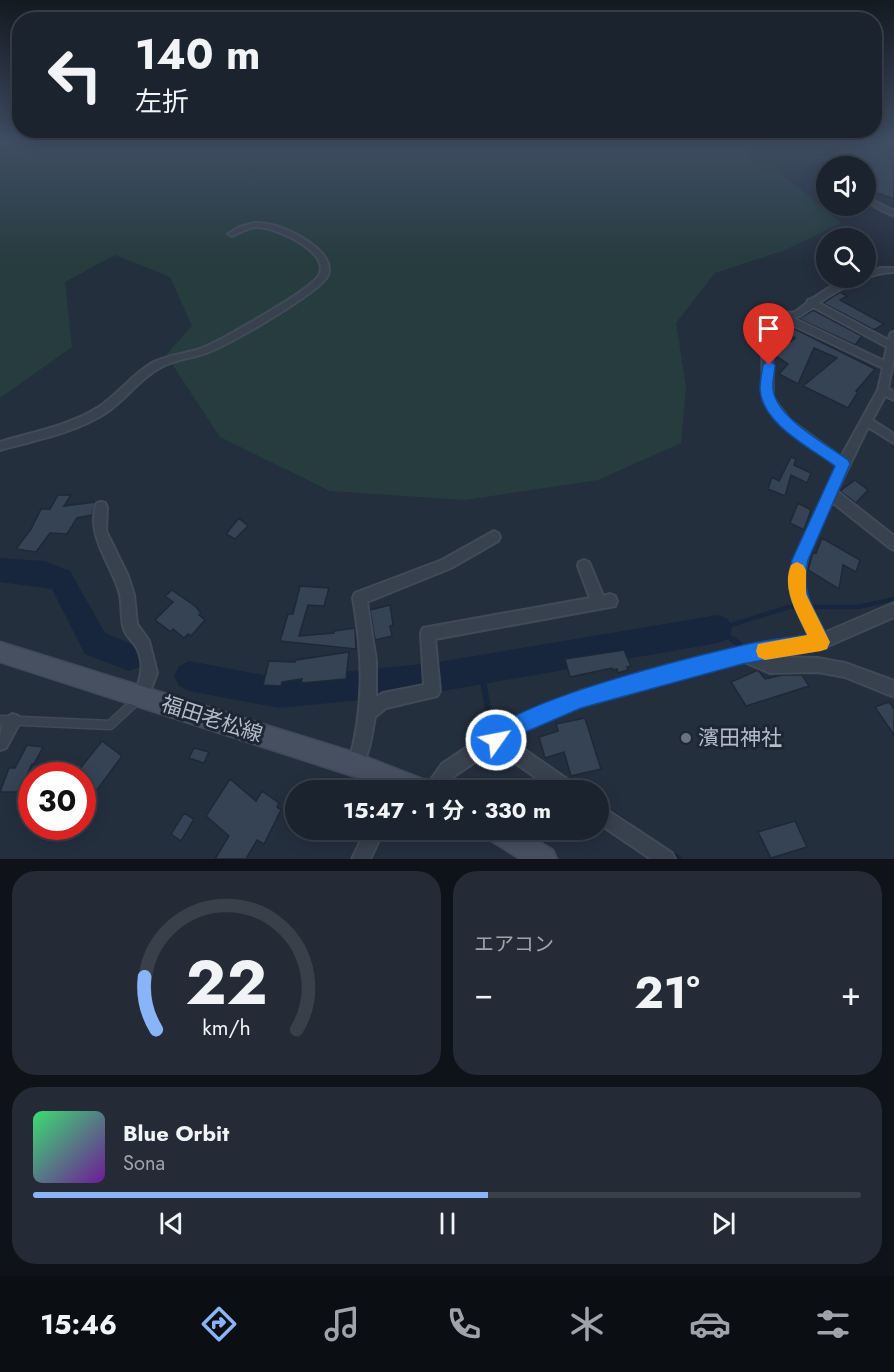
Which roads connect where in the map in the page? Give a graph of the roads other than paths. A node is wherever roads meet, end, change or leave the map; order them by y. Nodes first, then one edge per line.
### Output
1 (876, 204) edge
2 (894, 214) edge
3 (232, 234) dead end
4 (894, 270) edge
5 (876, 272) edge
6 (836, 288) edge
7 (812, 302) junction
8 (787, 319) junction
9 (893, 340) edge
10 (888, 367) junction
11 (883, 390) junction
12 (894, 396) edge
13 (866, 421) junction
14 (894, 439) edge
15 (0, 446) edge
16 (843, 464) junction
17 (830, 493) junction
18 (101, 507) dead end
19 (494, 537) dead end
20 (894, 544) edge
21 (584, 566) dead end
22 (894, 610) edge
23 (821, 642) junction
24 (0, 652) edge
25 (742, 654) junction
26 (894, 689) edge
27 (141, 697) junction
28 (370, 704) junction
29 (6, 721) edge
30 (496, 740) junction
31 (0, 742) edge
32 (356, 765) junction
33 (384, 780) edge
34 (441, 780) edge
35 (554, 780) edge
36 (609, 820) edge
37 (370, 840) edge
38 (513, 840) edge
39 (361, 859) edge
40 (544, 859) edge
41 (666, 859) edge

1 - 2 street
3 - 15 street
4 - 5 street
6 - 7 street
7 - 8 street
7 - 9 street
8 - 10 street
8 - 16 street
9 - 10 street
10 - 11 street
11 - 12 street
11 - 13 street
13 - 14 street
13 - 16 street
16 - 17 street
17 - 20 street
17 - 23 street
18 - 27 street
19 - 28 street
21 - 28 street
22 - 23 street
23 - 25 street
24 - 27 main road, 福田老松線
25 - 26 street
25 - 30 street
27 - 29 lane
27 - 32 main road, 福田老松線
28 - 32 street
29 - 31 street
30 - 34 street
30 - 35 street
32 - 33 main road, 福田老松線
36 - 41 street
37 - 39 street
38 - 40 main road

